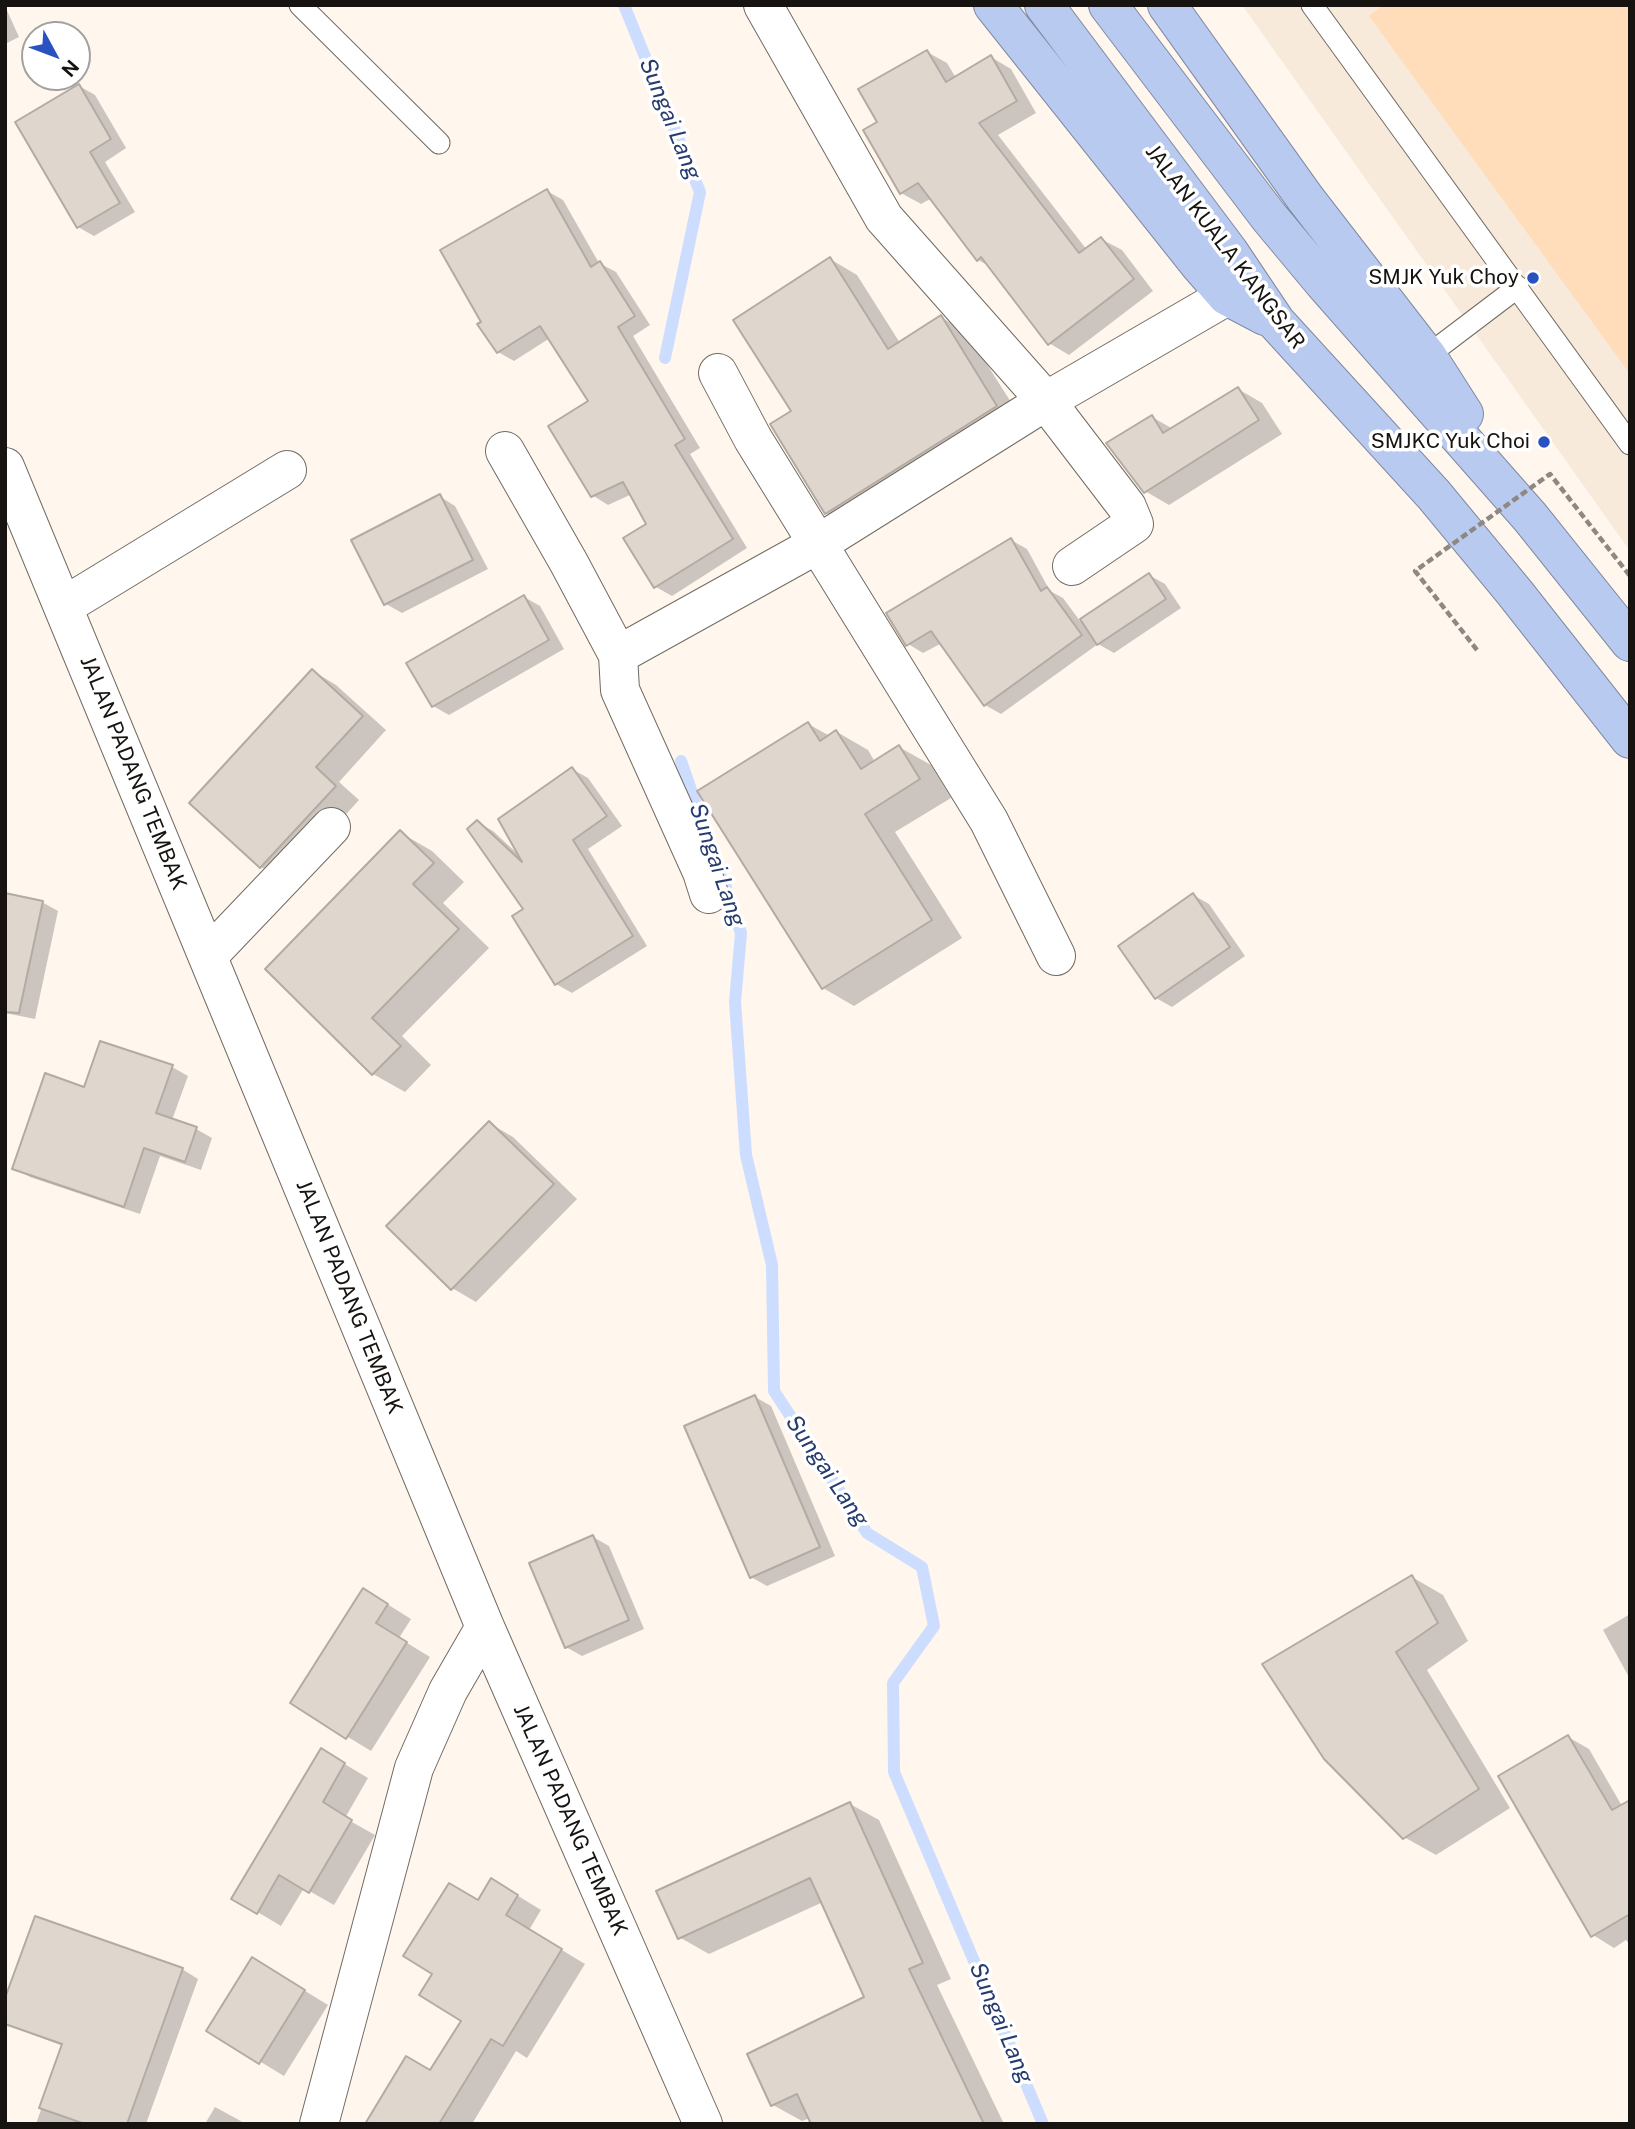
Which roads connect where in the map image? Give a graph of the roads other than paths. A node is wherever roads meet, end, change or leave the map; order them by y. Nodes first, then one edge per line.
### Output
1 (300, 5) edge
2 (762, 5) edge
3 (993, 5) edge
4 (1044, 5) edge
5 (1108, 5) edge
6 (1167, 5) edge
7 (1312, 5) edge
8 (439, 143) dead end
9 (1518, 287) junction
10 (1227, 296) junction
11 (1276, 322) junction
12 (1427, 356) junction
13 (719, 373) dead end
14 (1045, 401) junction
15 (1630, 444) edge
16 (505, 451) dead end
17 (5, 467) edge
18 (288, 470) dead end
19 (1530, 517) junction
20 (818, 544) junction
21 (1072, 566) dead end
22 (64, 606) junction
23 (1630, 642) edge
24 (618, 655) junction
25 (1630, 739) edge
26 (331, 827) dead end
27 (709, 894) dead end
28 (208, 956) junction
29 (1056, 956) dead end
30 (485, 1627) junction
31 (319, 2124) edge
32 (703, 2124) edge

1 - 8 lane
2 - 14 street
3 - 10 highway
4 - 11 highway, JALAN KUALA KANGSAR
5 - 19 highway
6 - 12 highway
7 - 9 lane
9 - 12 lane
9 - 15 lane
10 - 11 highway
10 - 14 street
11 - 25 highway, JALAN KUALA KANGSAR
12 - 19 highway
13 - 20 street
14 - 20 street
14 - 21 street
16 - 24 street
17 - 22 street, JALAN PADANG TEMBAK
18 - 22 street
19 - 23 highway
20 - 24 street
20 - 29 street
22 - 28 street, JALAN PADANG TEMBAK
24 - 27 street
26 - 28 street
28 - 30 street, JALAN PADANG TEMBAK
30 - 31 street
30 - 32 street, JALAN PADANG TEMBAK

